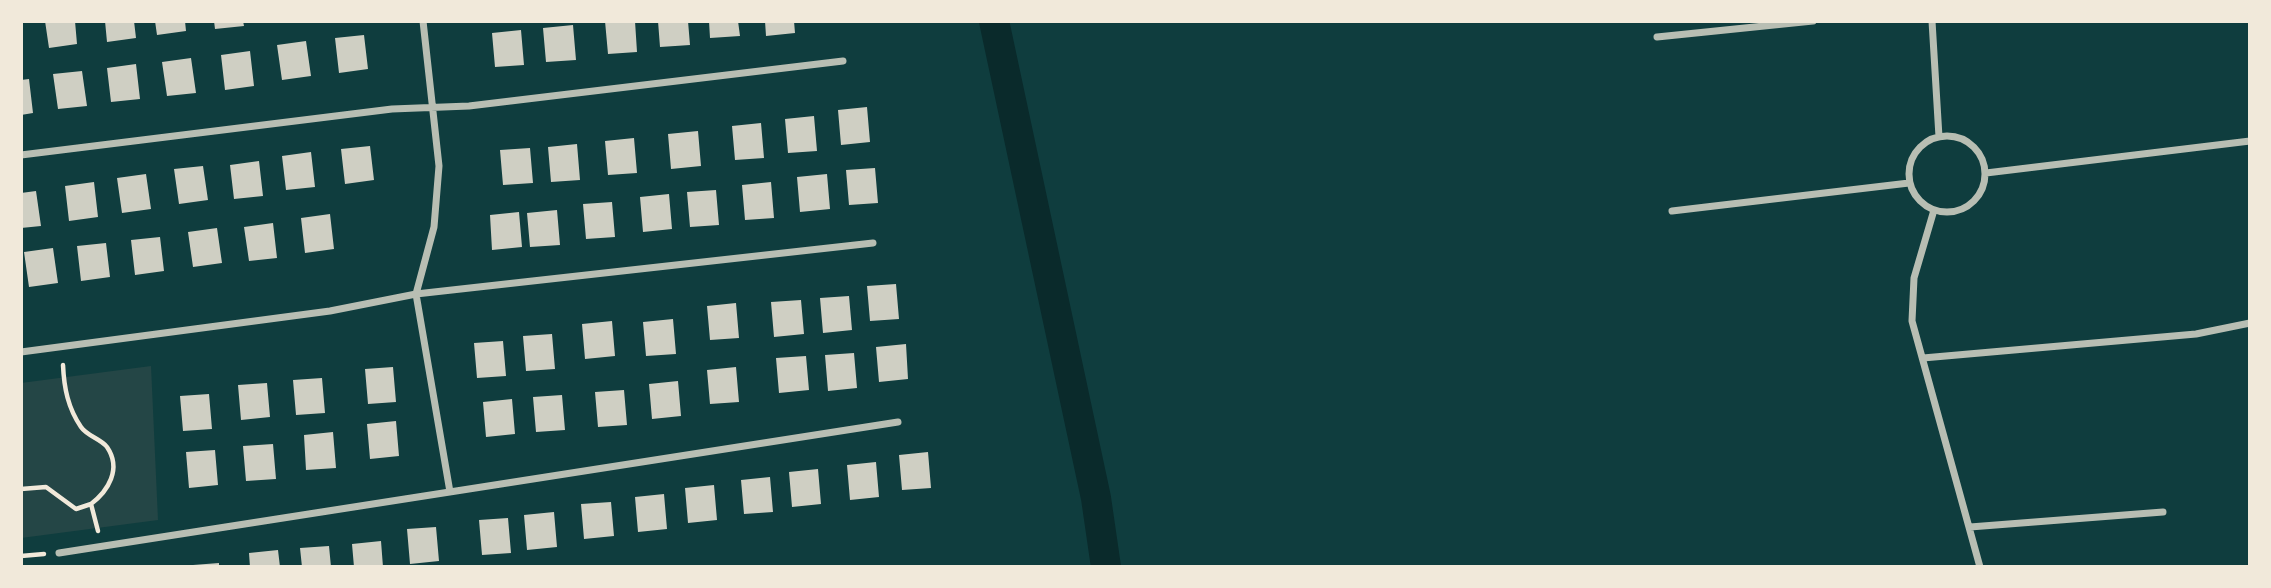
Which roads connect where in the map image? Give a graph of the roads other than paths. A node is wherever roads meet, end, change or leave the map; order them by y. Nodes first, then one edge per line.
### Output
1 (423, 21) edge
2 (1813, 21) edge
3 (1932, 21) edge
4 (1657, 37) dead end
5 (843, 61) dead end
6 (432, 107) junction
7 (1938, 137) junction
8 (2250, 141) edge
9 (21, 155) edge
10 (1986, 173) junction
11 (1909, 183) junction
12 (1934, 210) junction
13 (1672, 211) dead end
14 (873, 243) dead end
15 (416, 294) junction
16 (2250, 323) edge
17 (21, 352) edge
18 (1923, 358) junction
19 (898, 422) dead end
20 (450, 492) junction
21 (2163, 512) dead end
22 (1970, 527) junction
23 (58, 553) dead end
24 (1980, 567) edge

1 - 6 street
2 - 4 street
3 - 7 street
5 - 6 street
6 - 9 street
6 - 15 street
7 - 10 street
7 - 11 street
8 - 10 street
10 - 12 street
11 - 12 street
11 - 13 street
12 - 18 street
14 - 15 street
15 - 17 street
15 - 20 street
16 - 18 street
18 - 22 street
19 - 20 street
20 - 23 street
21 - 22 street
22 - 24 street

